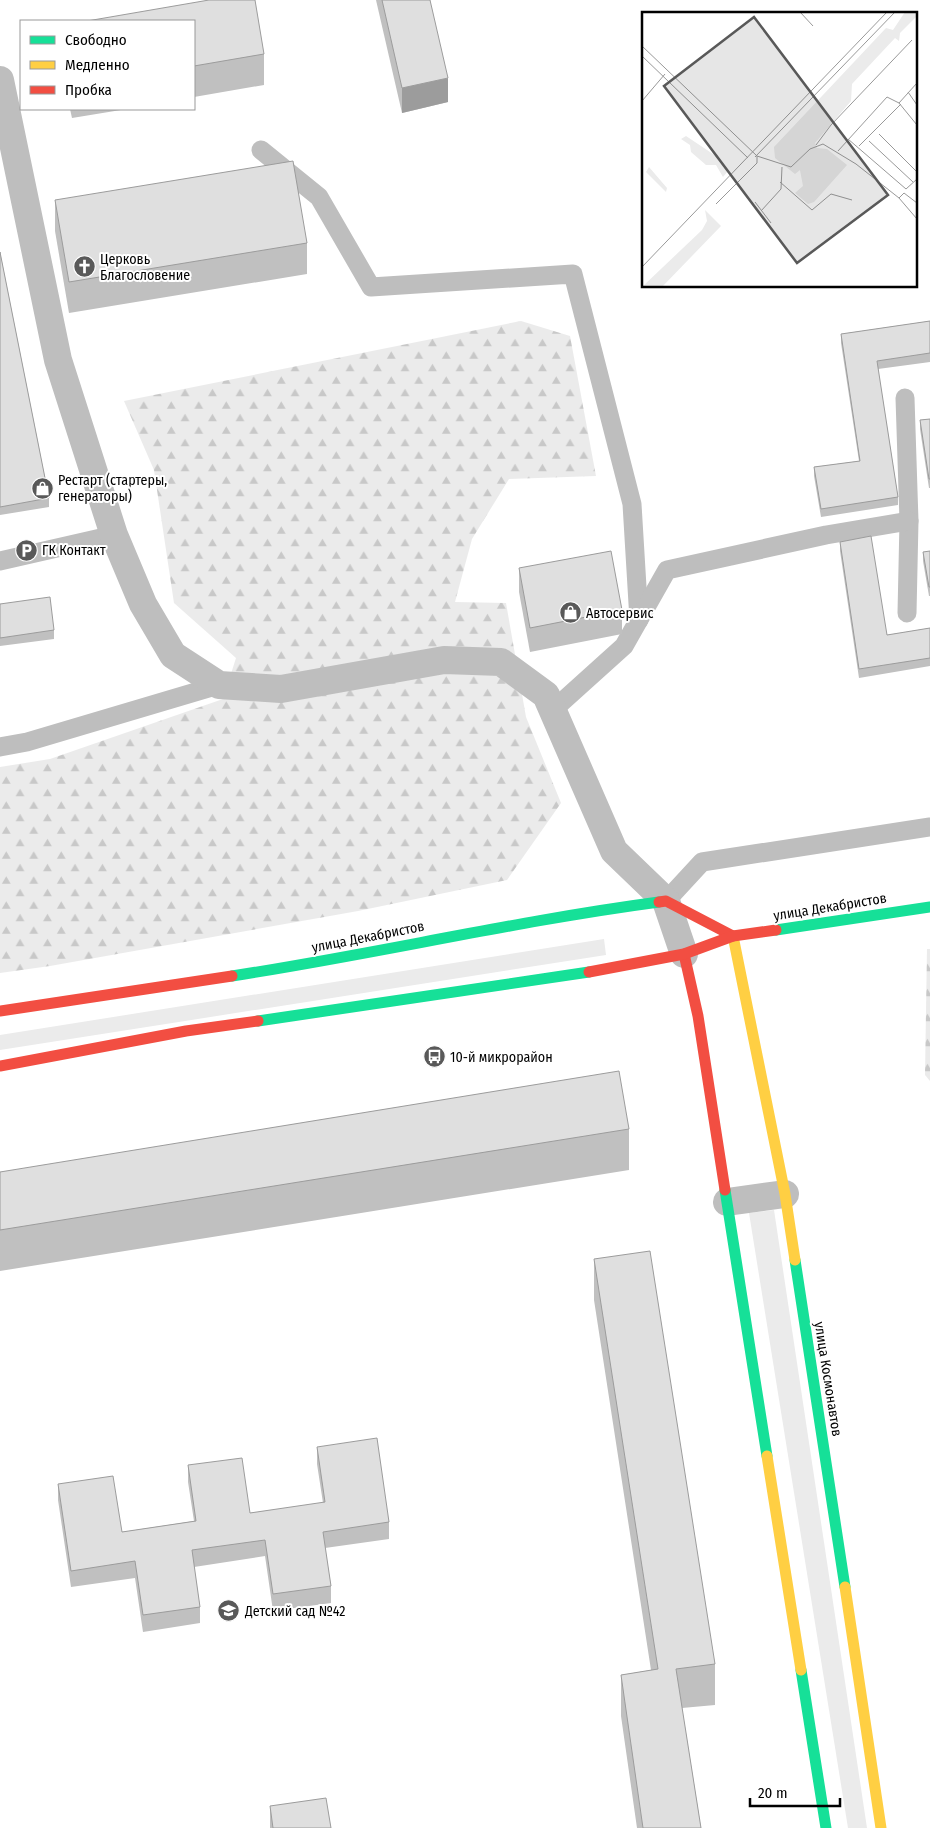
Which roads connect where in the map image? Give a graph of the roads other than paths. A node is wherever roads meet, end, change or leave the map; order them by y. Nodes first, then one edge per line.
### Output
1 (0, 80) edge
2 (261, 150) dead end
3 (905, 398) dead end
4 (909, 521) junction
5 (114, 535) junction
6 (0, 561) edge
7 (907, 613) dead end
8 (638, 620) junction
9 (219, 685) junction
10 (553, 710) junction
11 (0, 747) edge
12 (930, 827) edge
13 (666, 901) junction
14 (930, 907) edge
15 (734, 936) junction
16 (684, 954) junction
17 (0, 1011) edge
18 (0, 1066) edge
19 (785, 1194) junction
20 (727, 1202) junction
21 (826, 1828) edge
22 (881, 1828) edge

1 - 5 street
2 - 8 lane
3 - 4 lane
4 - 7 lane
4 - 8 lane
5 - 6 lane
5 - 9 street
8 - 10 lane
9 - 10 street
9 - 11 lane
10 - 13 street
12 - 13 lane
13 - 15 street
13 - 16 street
13 - 17 street, улица Декабристов
14 - 15 street, улица Декабристов
15 - 16 street, улица Декабристов
15 - 19 street, улица Космонавтов
16 - 18 street, улица Декабристов
16 - 20 street
19 - 20 street
19 - 22 street, улица Космонавтов
20 - 21 street

